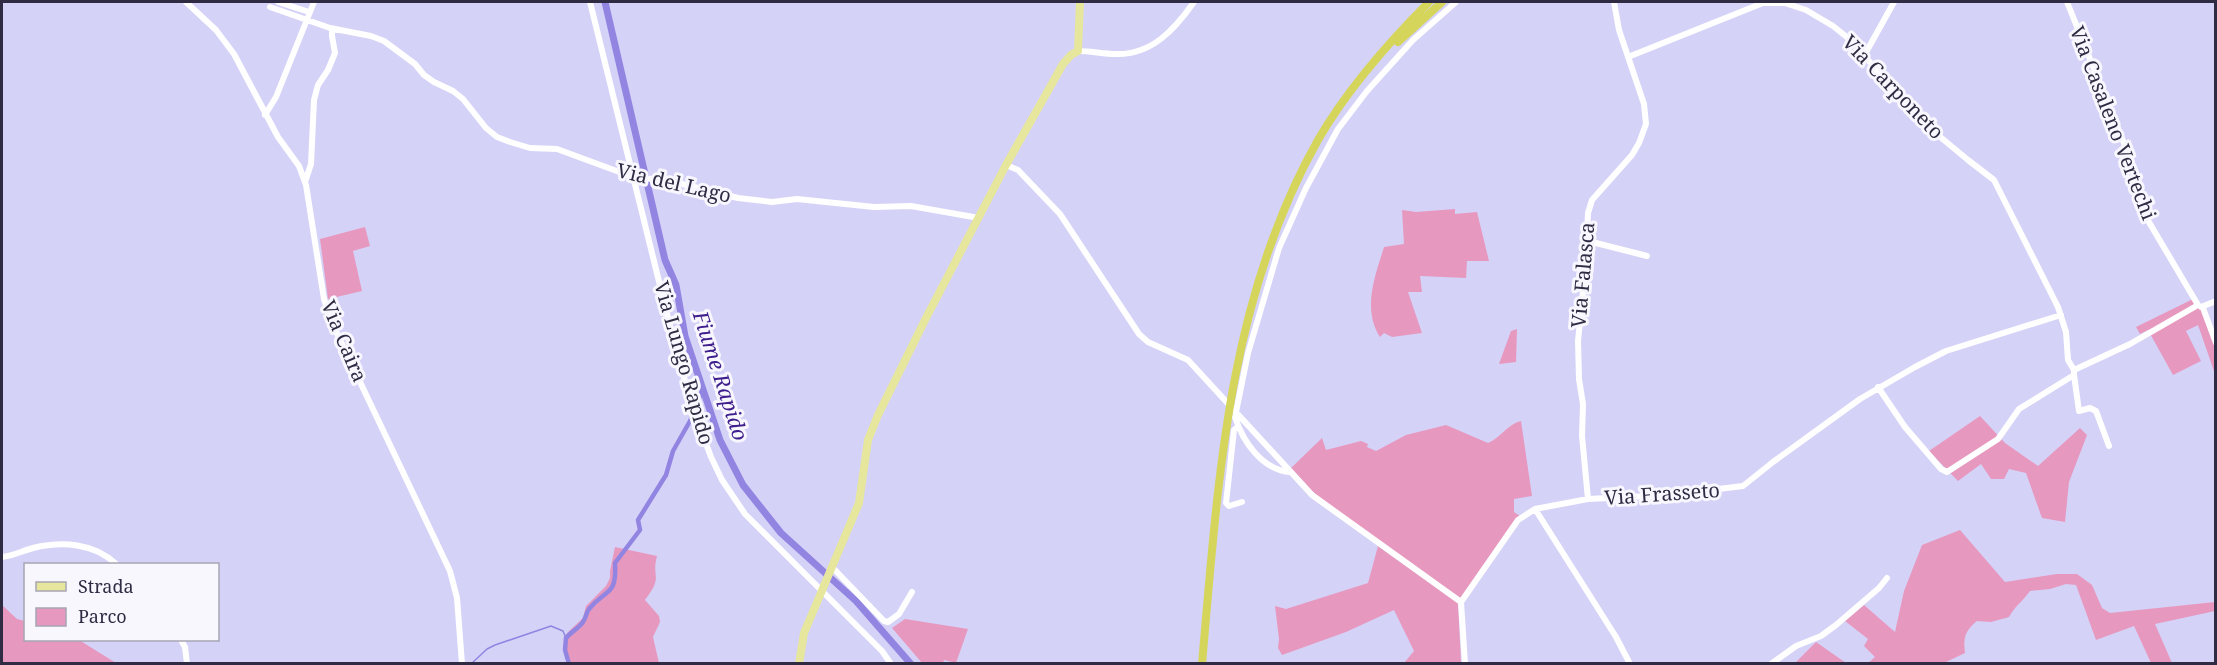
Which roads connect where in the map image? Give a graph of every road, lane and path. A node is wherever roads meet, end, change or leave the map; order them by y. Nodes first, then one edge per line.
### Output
1 (186, 2) edge
2 (278, 2) edge
3 (314, 2) edge
4 (590, 2) edge
5 (1080, 2) edge
6 (1194, 2) edge
7 (1424, 2) edge
8 (1429, 2) edge
9 (1442, 2) edge
10 (1456, 2) edge
11 (1614, 2) edge
12 (1894, 2) edge
13 (2067, 2) edge
14 (270, 7) dead end
15 (309, 12) junction
16 (306, 20) junction
17 (333, 28) junction
18 (1394, 39) junction
19 (1078, 51) junction
20 (1864, 56) junction
21 (1628, 57) junction
22 (1360, 81) junction
23 (266, 115) junction
24 (1006, 165) junction
25 (636, 177) junction
26 (305, 182) junction
27 (979, 218) junction
28 (1588, 241) junction
29 (1647, 256) dead end
30 (2216, 301) edge
31 (2201, 306) junction
32 (2061, 315) junction
33 (2216, 343) edge
34 (2074, 373) junction
35 (1878, 387) junction
36 (1238, 426) junction
37 (2109, 446) dead end
38 (1290, 472) junction
39 (1588, 499) junction
40 (1242, 502) dead end
41 (1534, 509) junction
42 (2, 557) edge
43 (115, 563) edge
44 (831, 571) junction
45 (1887, 578) dead end
46 (822, 590) junction
47 (912, 592) dead end
48 (1461, 602) junction
49 (182, 641) edge
50 (187, 663) edge
51 (461, 663) edge
52 (799, 663) edge
53 (891, 663) edge
54 (1202, 663) edge
55 (1465, 663) edge
56 (1630, 663) edge
57 (1771, 663) edge

1 - 23 street, Via Caira
2 - 15 street
3 - 15 street
4 - 25 street, Via Lungo Rapido
5 - 19 main road
6 - 19 street
7 - 18 highway
8 - 18 highway
9 - 22 highway
10 - 36 street
11 - 21 street, Via Falasca
12 - 20 street
13 - 31 street, Via Casaleno Vertechi
14 - 16 street, Via del Lago
15 - 16 street
16 - 17 street, Via del Lago
16 - 23 street
17 - 25 street, Via del Lago
17 - 26 street
18 - 22 highway
19 - 24 main road
20 - 21 street, Via Carponeto
20 - 32 street, Via Carponeto
21 - 28 street, Via Falasca
22 - 54 highway
23 - 26 street, Via Caira
24 - 27 main road
24 - 38 street
25 - 27 street, Via del Lago
25 - 46 street, Via Lungo Rapido
26 - 51 street, Via Caira
27 - 44 main road
28 - 29 street
28 - 39 street, Via Falasca
30 - 31 street
31 - 33 street
31 - 34 street
32 - 34 street, Via Carponeto
32 - 35 street, Via Frasseto
34 - 35 street
34 - 37 street, Via Carponeto
35 - 39 street, Via Frasseto
36 - 38 street
36 - 40 street
38 - 48 street
39 - 41 street, Via Frasseto
41 - 48 street
41 - 56 street
42 - 43 street
44 - 46 main road
44 - 47 street
45 - 57 street
46 - 52 main road
46 - 53 street, Via Lungo Rapido
48 - 55 street
49 - 50 street

